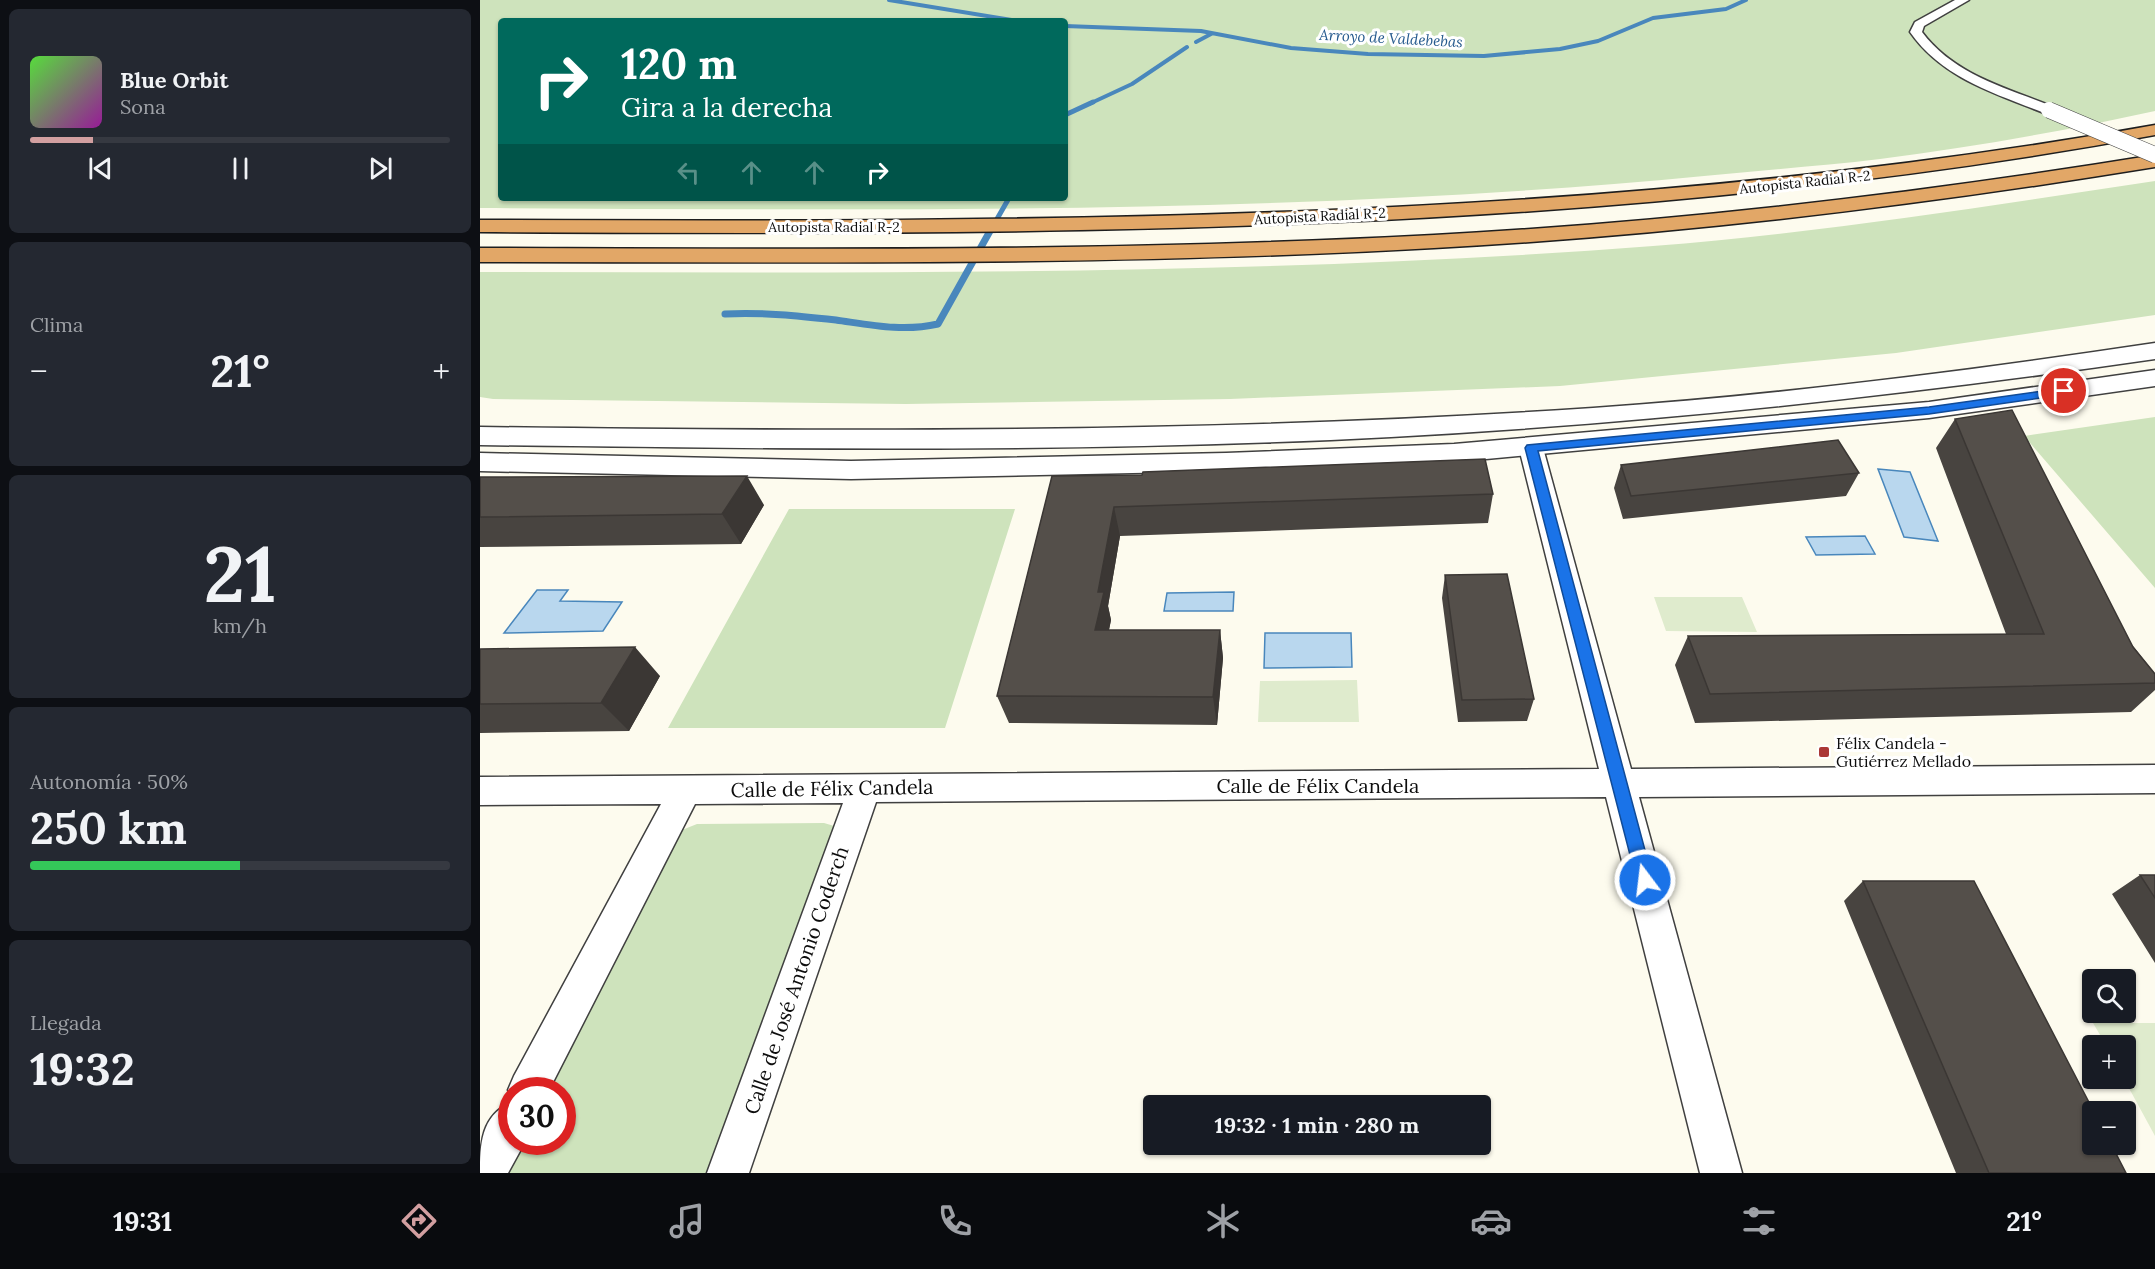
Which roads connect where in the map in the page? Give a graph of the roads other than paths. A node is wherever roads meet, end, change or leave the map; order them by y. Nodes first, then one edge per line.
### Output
1 (1963, 0) edge
2 (2155, 130) edge
3 (2155, 155) edge
4 (2155, 161) edge
5 (480, 225) edge
6 (480, 255) edge
7 (2155, 351) edge
8 (2155, 378) edge
9 (480, 436) edge
10 (1531, 448) junction
11 (480, 462) edge
12 (2155, 779) edge
13 (1619, 783) junction
14 (865, 787) junction
15 (686, 789) junction
16 (480, 791) edge
17 (535, 1077) edge
18 (498, 1149) edge
19 (485, 1173) edge
20 (728, 1173) edge
21 (1721, 1173) edge

1 - 3 street, bridge
2 - 5 highway, Autopista Radial R-2
4 - 6 highway, Autopista Radial R-2
7 - 9 street
8 - 10 street
10 - 11 street
10 - 13 street
12 - 13 street, Calle de Félix Candela
13 - 14 street, Calle de Félix Candela
13 - 21 street
14 - 15 street, Calle de Félix Candela
14 - 20 street, Calle de José Antonio Coderch
15 - 16 street, Calle de Félix Candela
15 - 17 street
18 - 19 street

